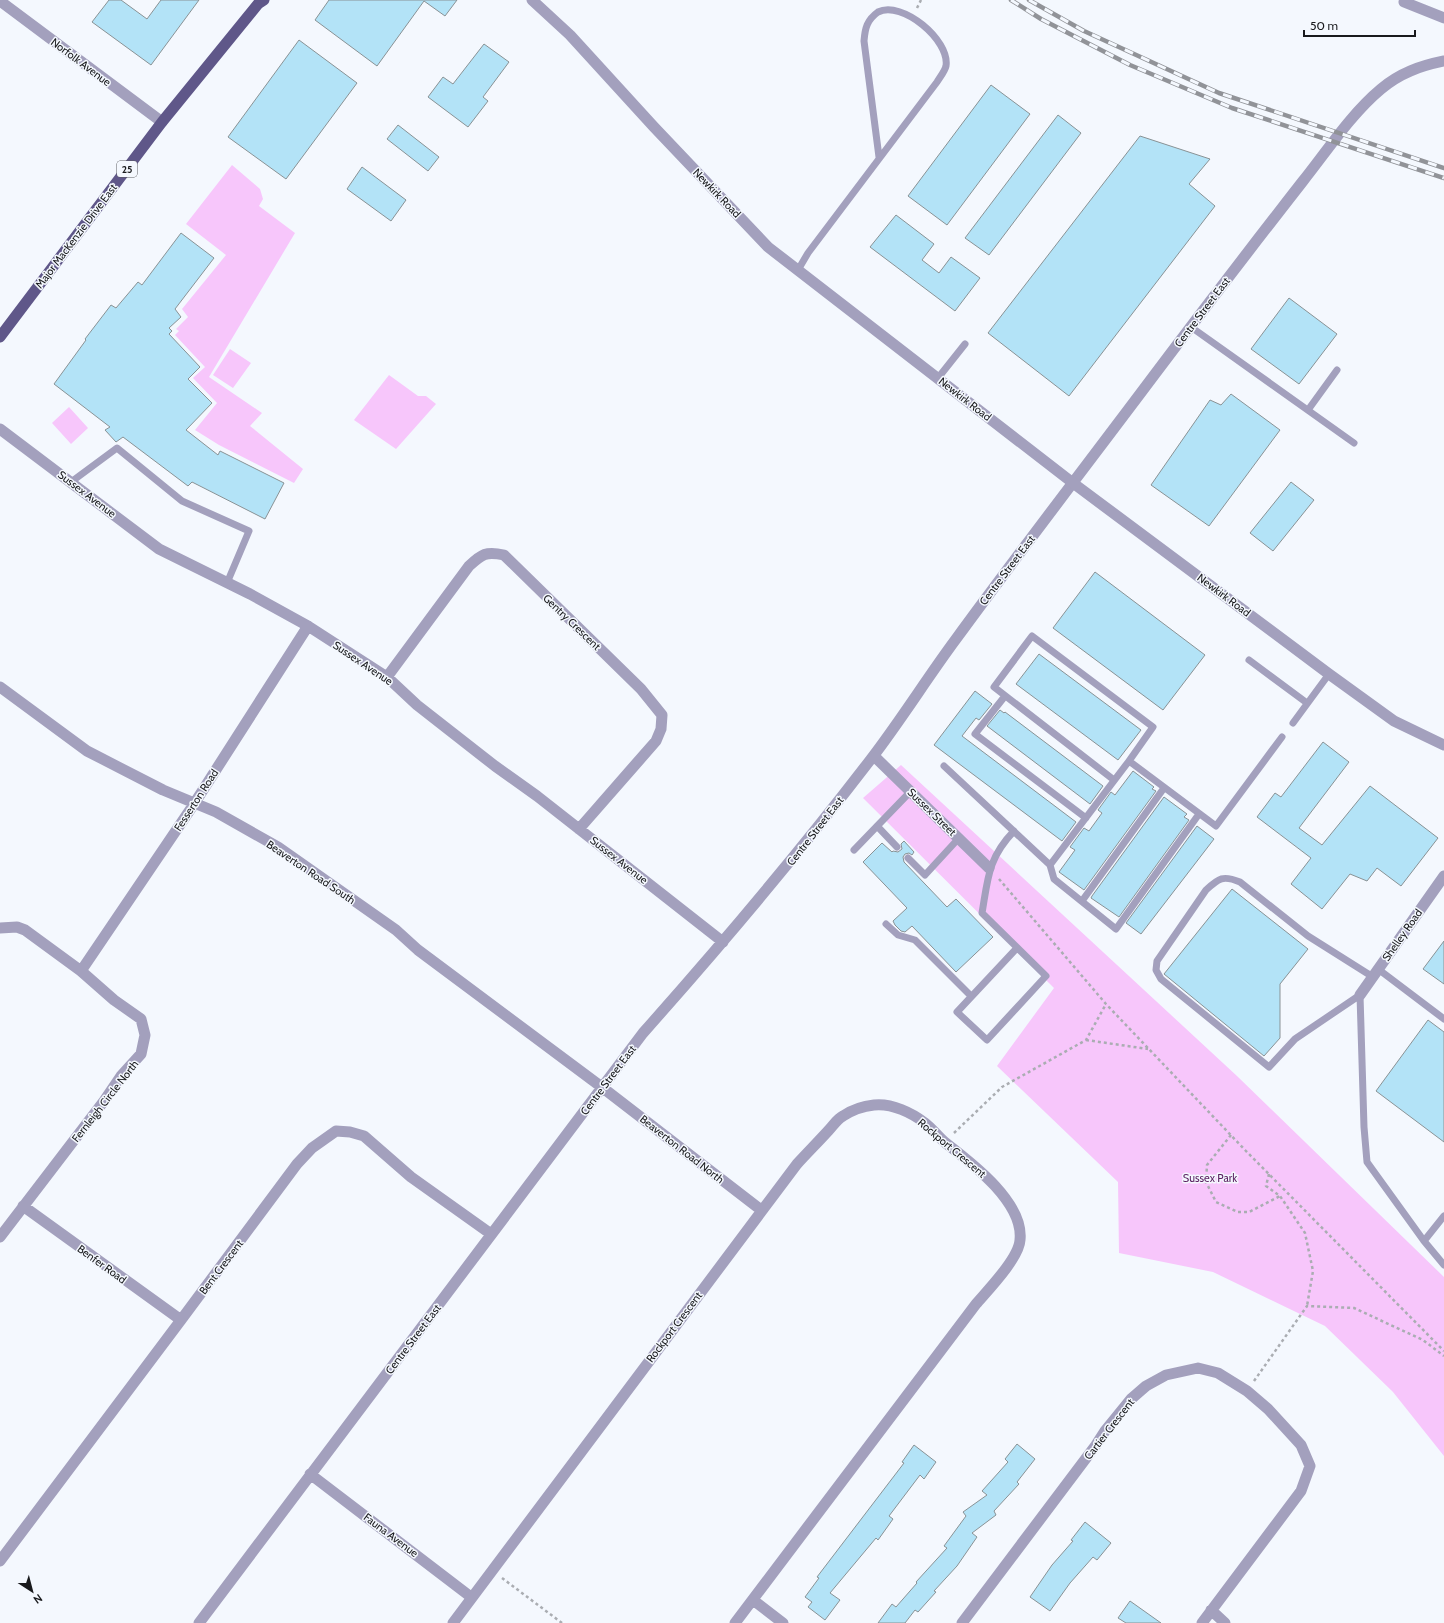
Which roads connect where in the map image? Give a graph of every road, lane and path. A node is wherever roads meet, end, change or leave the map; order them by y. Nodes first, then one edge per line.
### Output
1 (532, 0) edge
2 (0, 1) edge
3 (260, 2) edge
4 (1404, 2) dead end
5 (1444, 18) edge
6 (1444, 61) edge
7 (162, 122) junction
8 (879, 157) junction
9 (798, 270) junction
10 (1191, 327) junction
11 (0, 337) edge
12 (965, 344) dead end
13 (1337, 370) dead end
14 (938, 378) junction
15 (1308, 410) junction
16 (0, 429) edge
17 (1354, 442) dead end
18 (71, 482) junction
19 (1073, 482) junction
20 (227, 583) junction
21 (308, 626) junction
22 (1249, 660) dead end
23 (1329, 674) junction
24 (387, 677) junction
25 (0, 687) edge
26 (1005, 696) junction
27 (1307, 703) junction
28 (1293, 723) dead end
29 (1282, 737) dead end
30 (1444, 745) edge
31 (874, 756) junction
32 (1129, 760) junction
33 (944, 766) dead end
34 (1114, 780) junction
35 (1164, 788) junction
36 (911, 792) junction
37 (194, 804) junction
38 (1199, 814) junction
39 (1086, 818) junction
40 (877, 826) junction
41 (579, 829) junction
42 (1014, 831) junction
43 (959, 838) junction
44 (897, 847) dead end
45 (854, 850) dead end
46 (908, 858) dead end
47 (1050, 865) junction
48 (989, 868) junction
49 (1444, 876) edge
50 (1082, 901) junction
51 (886, 924) dead end
52 (0, 928) edge
53 (723, 942) junction
54 (1017, 948) junction
55 (81, 971) junction
56 (1376, 973) junction
57 (1360, 995) junction
58 (971, 996) junction
59 (1106, 1004) junction
60 (1444, 1019) edge
61 (1086, 1040) junction
62 (1148, 1049) junction
63 (603, 1088) junction
64 (1231, 1135) junction
65 (945, 1142) junction
66 (1269, 1174) junction
67 (1280, 1196) junction
68 (23, 1206) junction
69 (762, 1210) junction
70 (1444, 1216) edge
71 (492, 1234) junction
72 (0, 1237) edge
73 (1424, 1241) junction
74 (1444, 1265) edge
75 (1307, 1306) junction
76 (181, 1320) junction
77 (1444, 1351) edge
78 (1444, 1356) edge
79 (1247, 1391) junction
80 (310, 1474) junction
81 (0, 1561) edge
82 (491, 1570) junction
83 (471, 1596) junction
84 (753, 1600) junction
85 (1211, 1610) junction
86 (199, 1623) edge
87 (453, 1623) edge
88 (562, 1623) edge
89 (735, 1623) edge
90 (783, 1623) edge
91 (962, 1623) edge
92 (1202, 1623) edge
93 (1225, 1623) edge

1 - 9 street, Newkirk Road
2 - 7 street, Norfolk Avenue
3 - 7 main road, Major MacKenzie Drive East / 25
4 - 5 street
6 - 10 street, Centre Street East
7 - 11 main road, Major MacKenzie Drive East / 25
8 - 8 lane
8 - 9 lane
9 - 14 street, Newkirk Road
10 - 15 lane
10 - 19 street, Centre Street East
12 - 14 lane
13 - 15 lane
14 - 19 street, Newkirk Road
15 - 17 lane
16 - 18 street, Sussex Avenue
18 - 20 street, Sussex Avenue
18 - 20 lane
19 - 23 street, Newkirk Road
19 - 31 street, Centre Street East
20 - 21 street, Sussex Avenue
21 - 24 street, Sussex Avenue
21 - 37 street, Fesserton Road
22 - 27 lane
23 - 27 lane
23 - 30 street, Newkirk Road
24 - 41 street, Sussex Avenue
24 - 41 street, Gentry Crescent
25 - 37 street, Beaverton Road South
26 - 32 lane
26 - 34 lane
26 - 39 lane
27 - 28 lane
29 - 38 lane
31 - 36 street, Sussex Street
31 - 53 street, Centre Street East
32 - 34 lane
32 - 35 lane
33 - 42 lane
34 - 39 lane
35 - 38 lane
35 - 50 lane
36 - 40 lane
36 - 43 street, Sussex Street
37 - 55 street, Fesserton Road
37 - 63 street, Beaverton Road South
38 - 50 lane
39 - 47 lane
40 - 44 lane
40 - 45 lane
41 - 53 street, Sussex Avenue
42 - 47 lane
42 - 48 lane
43 - 46 lane
43 - 48 street, Sussex Street
47 - 50 lane
48 - 54 lane
48 - 59 path
49 - 56 street, Shelley Road
51 - 58 lane
52 - 55 street, Fernleigh Circle North
53 - 63 street, Centre Street East
54 - 58 lane
54 - 58 lane
55 - 68 street, Fernleigh Circle North
56 - 57 street, Shelley Road
56 - 57 lane
56 - 60 lane
57 - 73 lane
59 - 61 path
59 - 62 path
61 - 62 path
61 - 65 path
62 - 64 path
63 - 69 street, Beaverton Road North
63 - 71 street, Centre Street East
64 - 66 path
64 - 67 path
65 - 69 street, Rockport Crescent
65 - 84 street, Rockport Crescent
66 - 67 path
66 - 77 path
67 - 75 path
68 - 72 street, Fernleigh Circle North
68 - 76 street, Benfer Road
69 - 82 street, Rockport Crescent
70 - 73 lane
71 - 76 street, Bent Crescent
71 - 80 street, Centre Street East
73 - 74 lane
75 - 78 path
75 - 79 path
76 - 81 street, Bent Crescent
79 - 85 street, Cartier Crescent
79 - 91 street, Cartier Crescent
80 - 83 street, Fauna Avenue
80 - 86 street, Centre Street East
82 - 83 street, Rockport Crescent
82 - 88 path
83 - 87 street, Rockport Crescent
84 - 89 street, Rockport Crescent
84 - 90 street
85 - 92 street, Cartier Crescent
85 - 93 street

